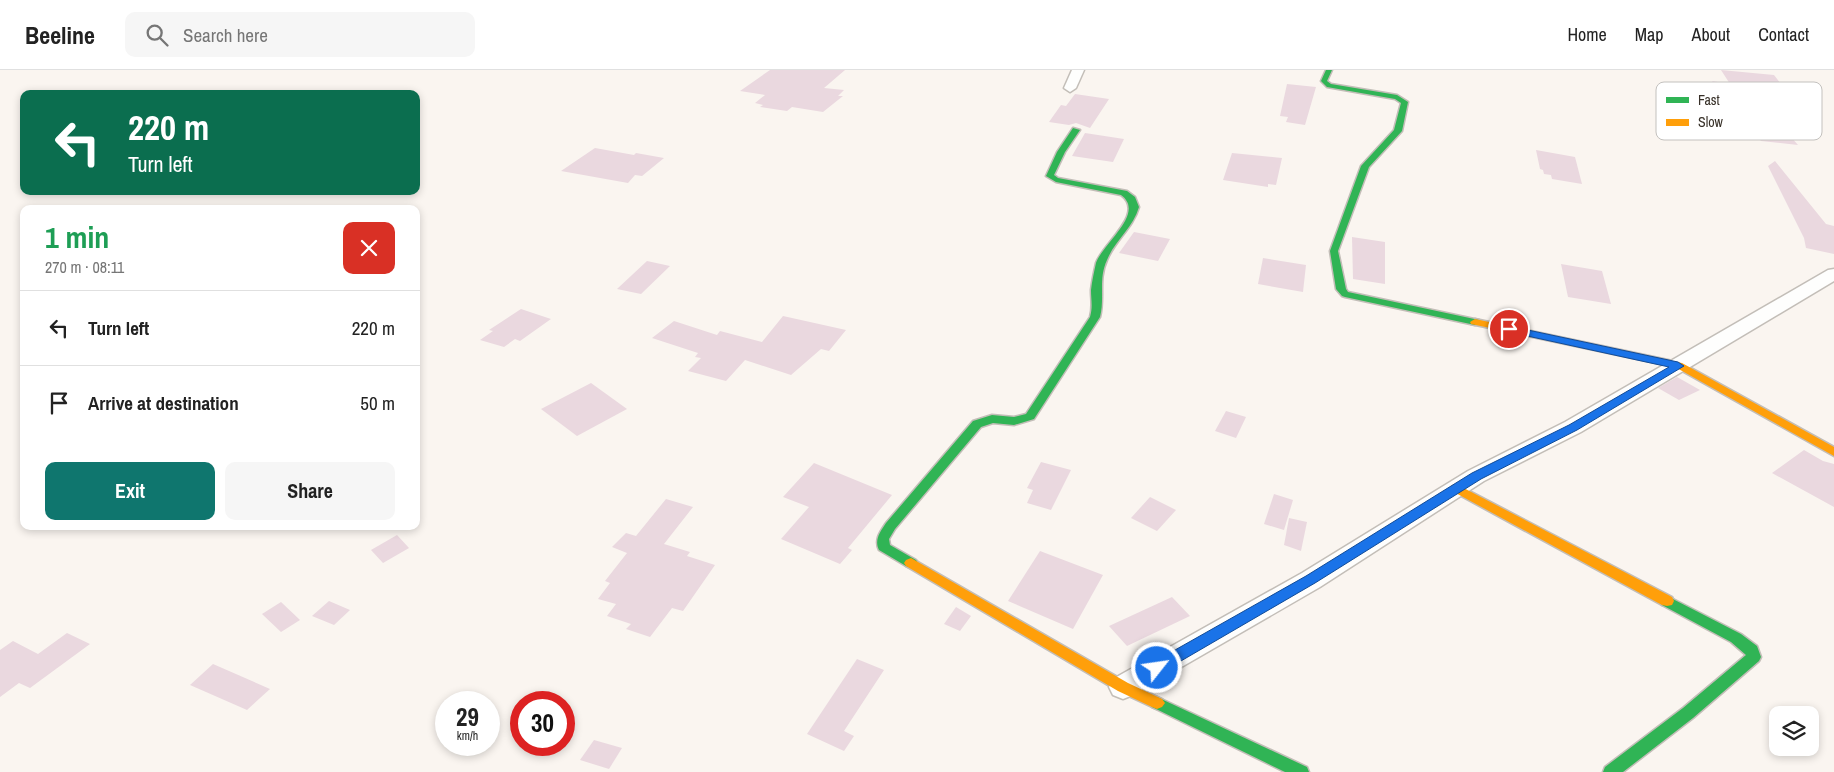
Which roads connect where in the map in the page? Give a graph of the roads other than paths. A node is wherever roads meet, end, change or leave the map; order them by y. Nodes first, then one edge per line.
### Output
1 (1078, 70) edge
2 (1329, 70) edge
3 (1070, 88) dead end
4 (1076, 130) dead end
5 (1834, 274) edge
6 (1678, 366) junction
7 (1834, 452) edge
8 (1456, 488) junction
9 (1123, 687) junction
10 (1301, 772) edge
11 (1611, 772) edge

1 - 3 street
2 - 6 street
4 - 9 street
5 - 6 street
6 - 7 street
6 - 8 street
8 - 9 street
8 - 11 street
9 - 10 street

